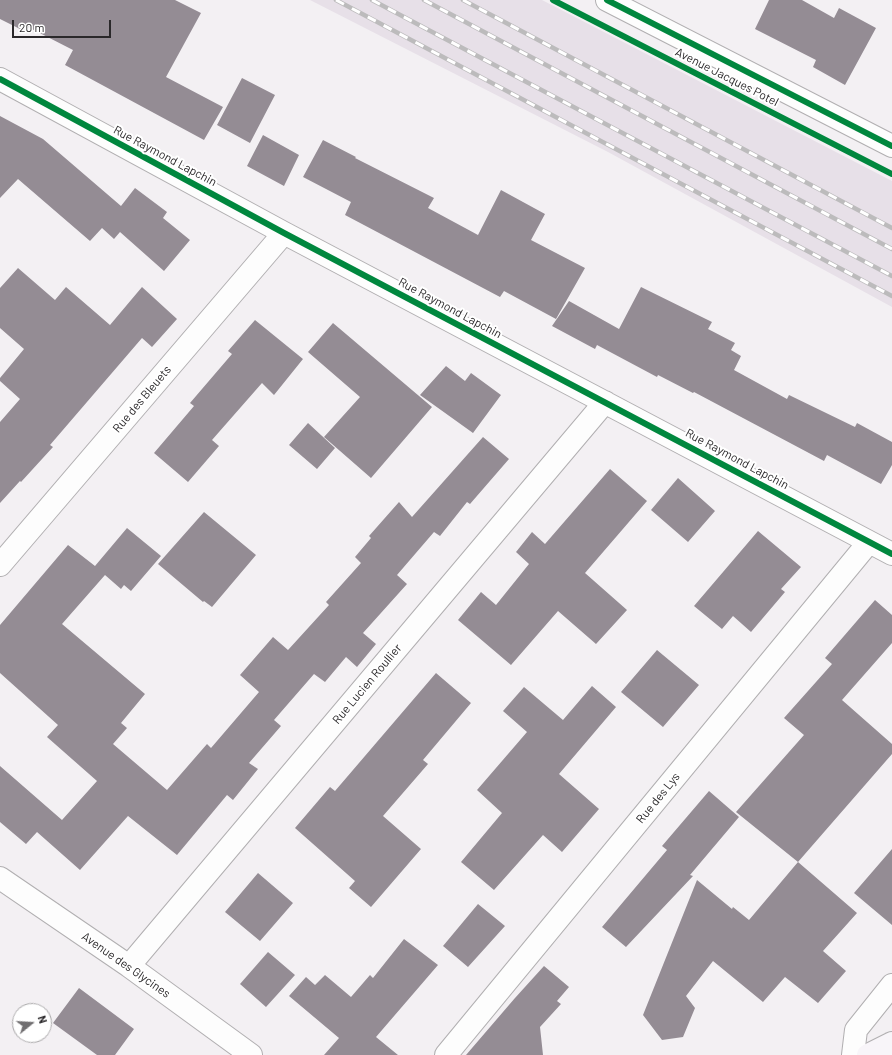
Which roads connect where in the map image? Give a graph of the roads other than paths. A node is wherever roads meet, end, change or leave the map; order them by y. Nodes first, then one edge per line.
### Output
1 (607, 0) edge
2 (0, 79) edge
3 (892, 146) edge
4 (284, 233) junction
5 (605, 402) junction
6 (869, 542) junction
7 (892, 554) edge
8 (0, 566) edge
9 (0, 878) edge
10 (129, 966) junction
11 (892, 985) edge
12 (892, 1043) edge
13 (251, 1055) edge
14 (446, 1055) edge
15 (853, 1055) edge
16 (868, 1055) edge

1 - 3 street, Avenue Jacques Potel
2 - 4 street, Rue Raymond Lapchin
4 - 5 street, Rue Raymond Lapchin
4 - 8 street, Rue des Bleuets
5 - 6 street, Rue Raymond Lapchin
5 - 10 street, Rue Lucien Roullier
6 - 7 street, Rue Raymond Lapchin
6 - 14 street, Rue des Lys
9 - 10 street, Avenue des Glycines
10 - 13 street, Avenue des Glycines
11 - 15 street
12 - 16 street

